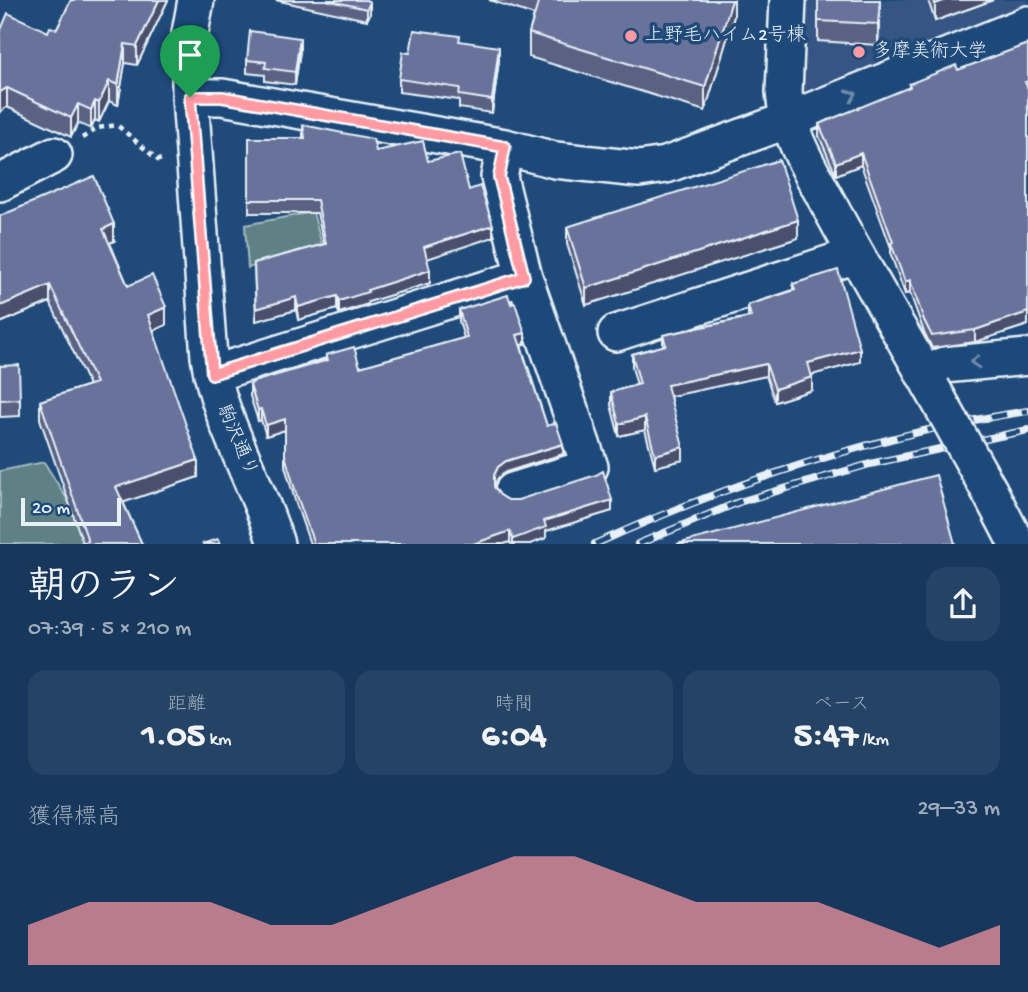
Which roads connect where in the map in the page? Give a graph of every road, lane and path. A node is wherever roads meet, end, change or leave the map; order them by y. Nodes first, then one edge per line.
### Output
1 (196, 0) edge
2 (788, 0) edge
3 (1026, 32) edge
4 (191, 112) junction
5 (788, 120) junction
6 (505, 147) junction
7 (54, 155) joint
8 (0, 183) edge
9 (856, 255) junction
10 (524, 277) junction
11 (616, 333) dead end
12 (1028, 358) edge
13 (212, 374) junction
14 (928, 380) junction
15 (513, 491) dead end
16 (276, 544) edge
17 (1017, 544) edge

1 - 4 street, 駒沢通り
2 - 5 street
5 -> 3 street
4 - 6 street
4 - 7 path
4 - 13 street, 駒沢通り
5 - 6 street
5 - 9 street
6 - 10 street
7 - 8 street
9 - 11 street
9 - 14 street
10 - 13 street
10 - 15 street
12 -> 14 street
13 - 16 street, 駒沢通り
14 - 17 street, bridge

